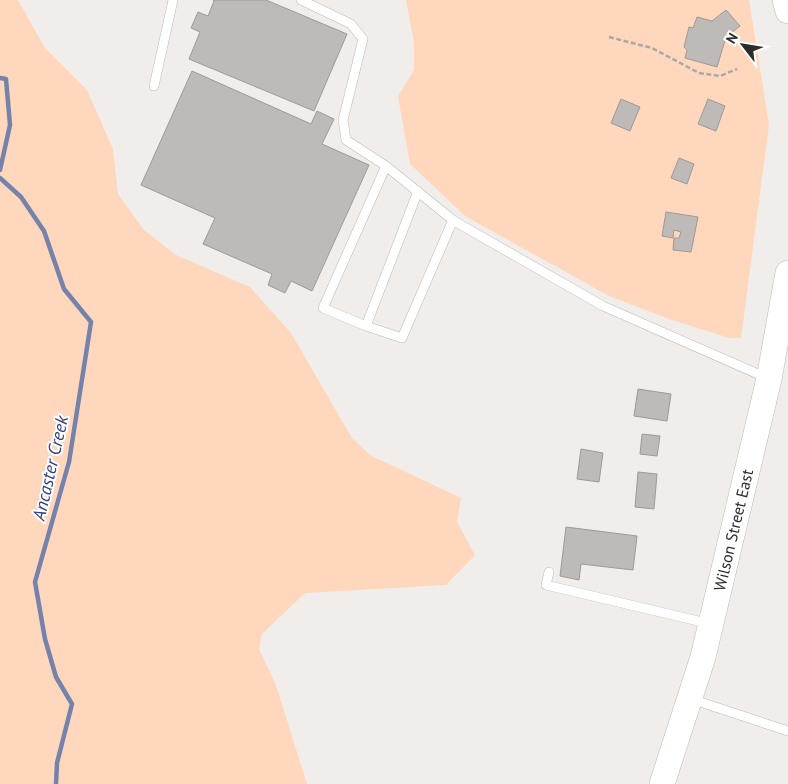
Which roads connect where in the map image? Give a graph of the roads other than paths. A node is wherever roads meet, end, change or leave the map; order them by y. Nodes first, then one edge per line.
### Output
1 (173, 0) edge
2 (301, 0) edge
3 (785, 0) edge
4 (788, 12) edge
5 (154, 86) dead end
6 (386, 166) junction
7 (418, 191) junction
8 (454, 221) junction
9 (788, 274) edge
10 (366, 326) junction
11 (769, 379) junction
12 (548, 572) dead end
13 (711, 624) junction
14 (690, 698) junction
15 (788, 731) edge
16 (662, 784) edge

1 - 5 lane
2 - 6 lane
3 - 4 main road
6 - 7 lane
6 - 10 lane
7 - 8 lane
7 - 10 lane
8 - 10 lane
8 - 11 lane
9 - 11 main road, Wilson Street East
11 - 13 main road, Wilson Street East
12 - 13 lane
13 - 14 main road, Wilson Street East
14 - 15 lane
14 - 16 main road, Wilson Street East

